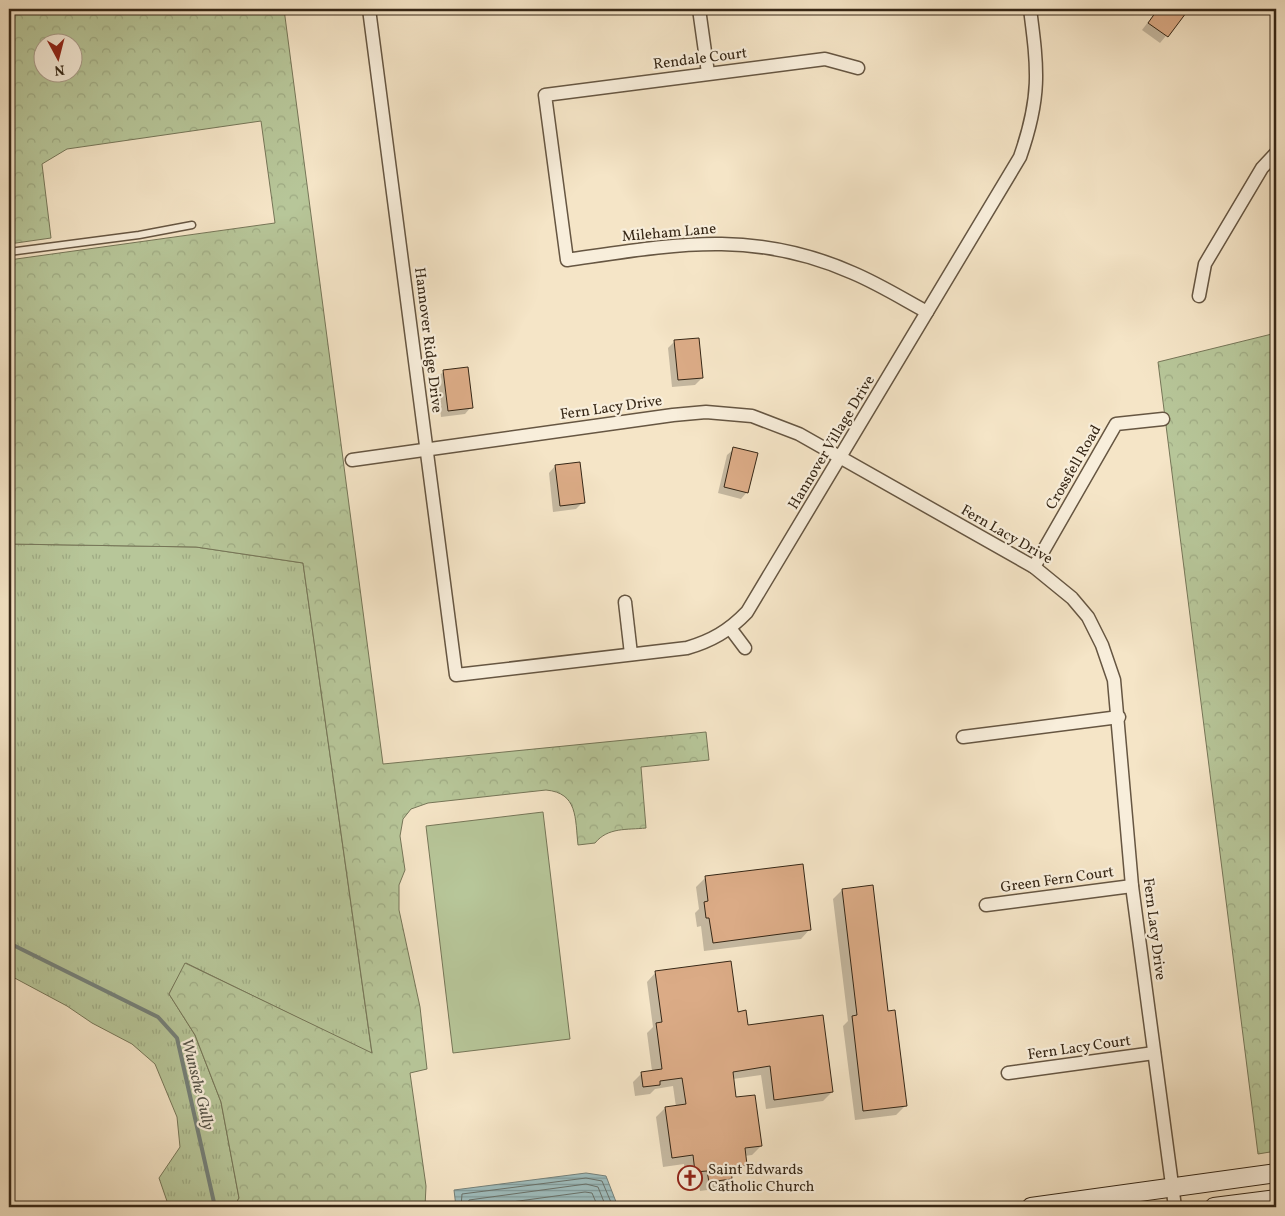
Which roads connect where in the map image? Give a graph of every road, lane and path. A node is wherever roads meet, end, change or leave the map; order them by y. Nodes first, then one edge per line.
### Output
1 (370, 9) edge
2 (699, 9) edge
3 (1030, 9) edge
4 (858, 68) dead end
5 (708, 73) junction
6 (545, 94) joint
7 (1276, 153) edge
8 (192, 225) dead end
9 (9, 252) edge
10 (1199, 296) dead end
11 (927, 312) junction
12 (1163, 419) dead end
13 (427, 449) junction
14 (841, 458) junction
15 (352, 460) dead end
16 (1034, 567) junction
17 (625, 602) dead end
18 (730, 628) junction
19 (745, 648) dead end
20 (631, 654) junction
21 (456, 674) joint
22 (1119, 717) junction
23 (963, 737) dead end
24 (1132, 886) junction
25 (986, 905) dead end
26 (1154, 1053) junction
27 (1008, 1073) dead end
28 (1276, 1174) edge
29 (1172, 1187) junction
30 (1276, 1199) edge
31 (1031, 1207) edge
32 (1175, 1207) edge
33 (1214, 1207) edge

1 - 13 street, Hannover Ridge Drive
2 - 5 street
3 - 11 street, Hannover Village Drive
4 - 5 street, Rendale Court
5 - 6 street, Rendale Court
6 - 11 street, Mileham Lane
7 - 10 street
8 - 9 lane
11 - 14 street, Hannover Village Drive
12 - 16 street, Crossfell Road
13 - 14 street, Fern Lacy Drive
13 - 15 street, Fern Lacy Drive
13 - 21 street, Hannover Ridge Drive
14 - 16 street, Fern Lacy Drive
14 - 18 street, Hannover Village Drive
16 - 22 street, Fern Lacy Drive
17 - 20 street
18 - 19 street
18 - 20 street, Hannover Village Drive
20 - 21 street, Hannover Village Drive
22 - 23 street
22 - 24 street, Fern Lacy Drive
24 - 25 street, Green Fern Court
24 - 26 street, Fern Lacy Drive
26 - 27 street, Fern Lacy Court
26 - 29 street, Fern Lacy Drive
28 - 29 main road
29 - 31 main road
29 - 32 street, Fern Lacy Drive
30 - 33 main road

